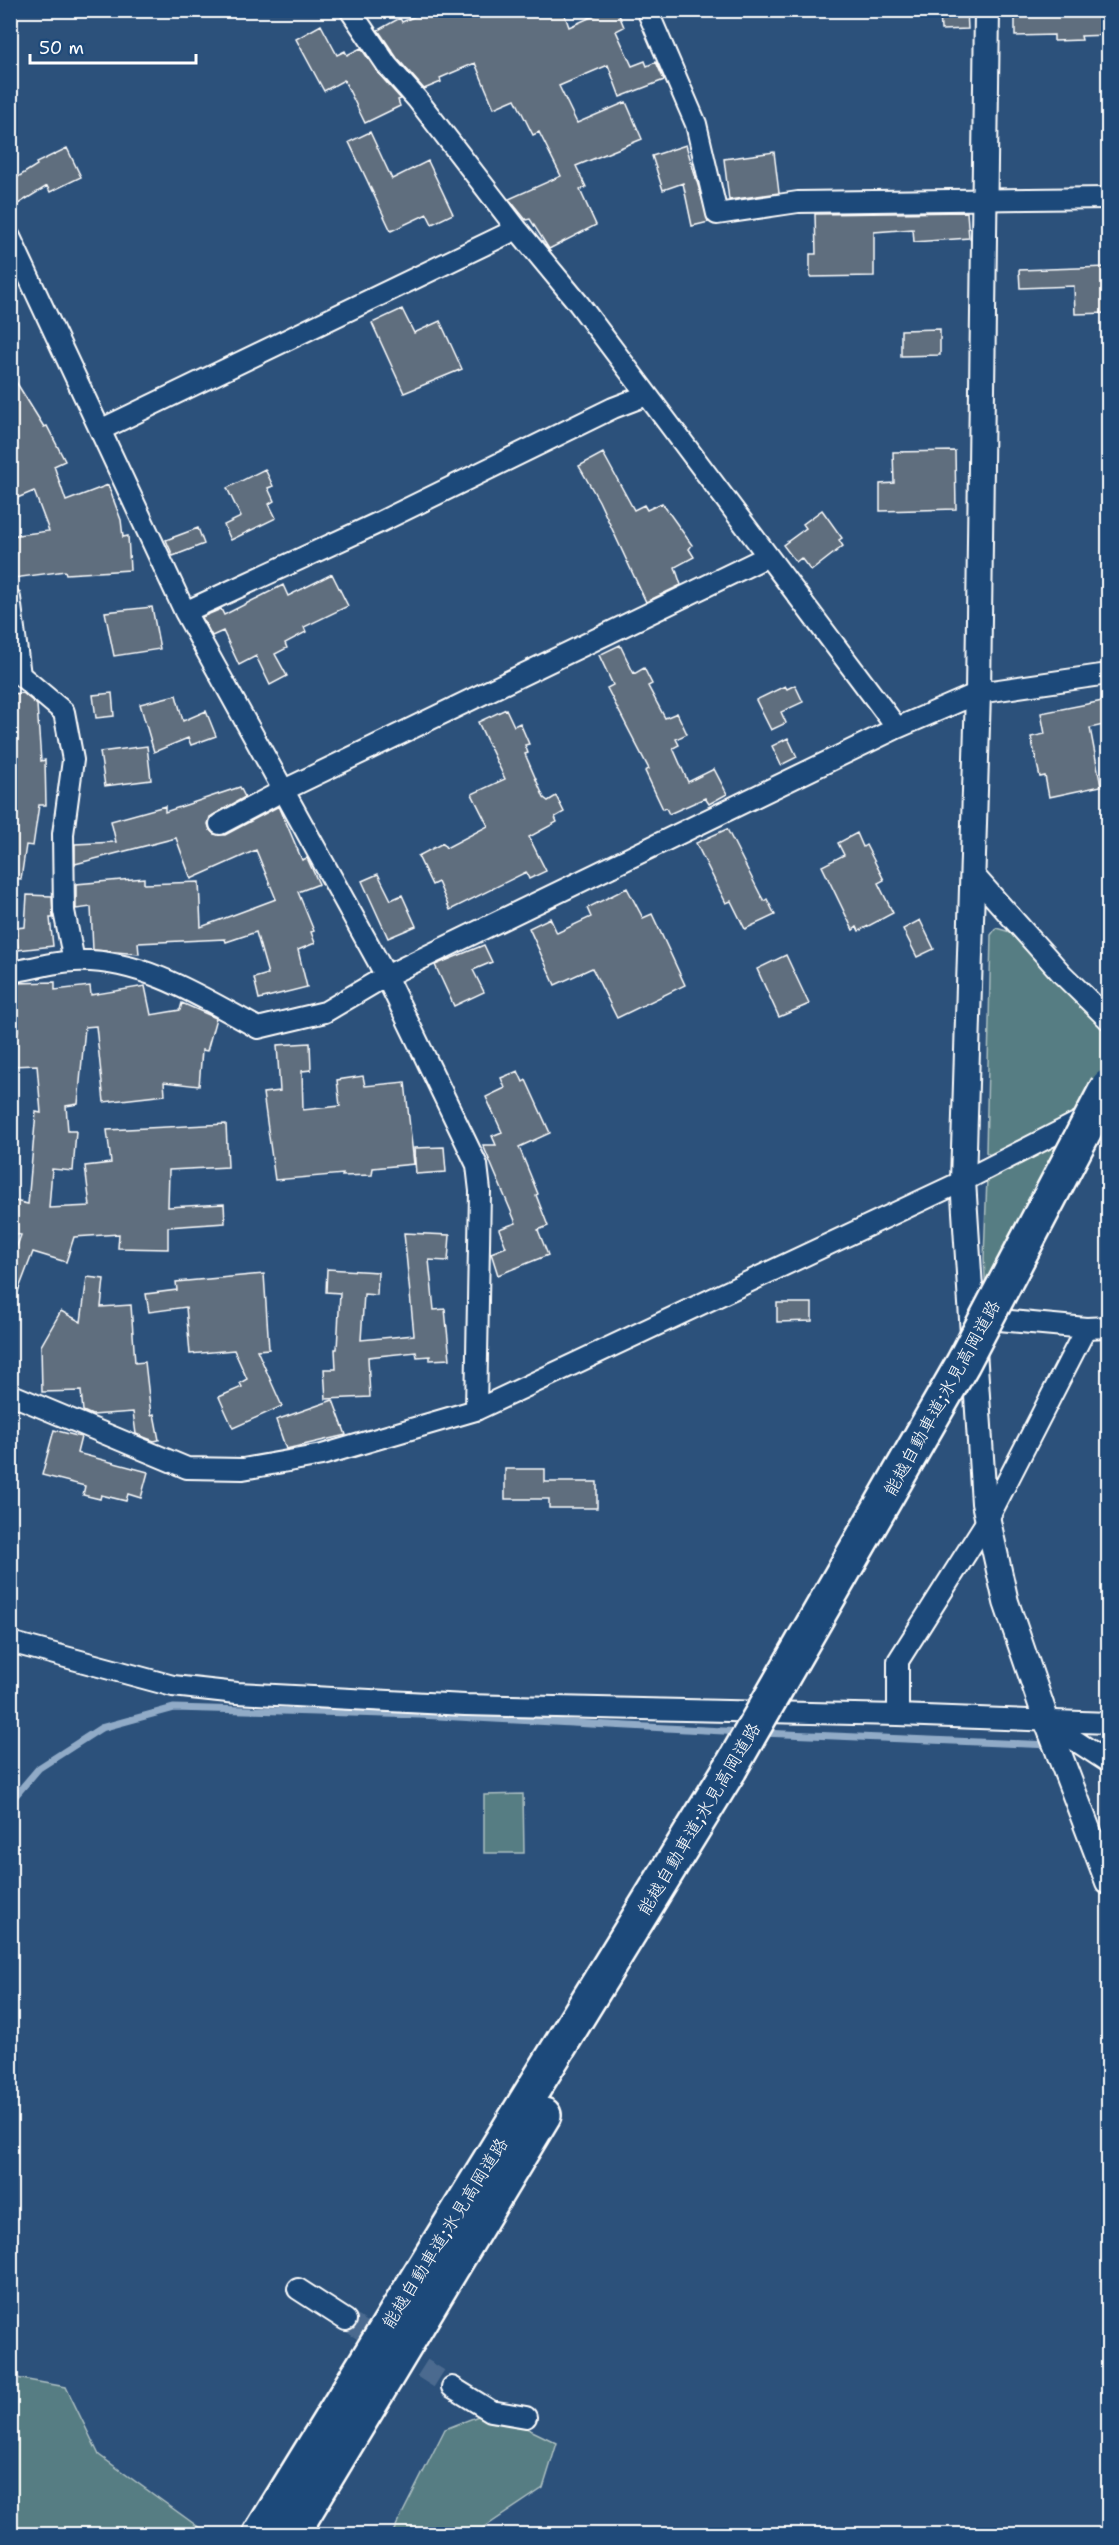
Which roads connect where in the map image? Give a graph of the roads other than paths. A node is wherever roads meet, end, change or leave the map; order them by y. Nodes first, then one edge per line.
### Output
1 (350, 10) edge
2 (647, 10) edge
3 (987, 10) edge
4 (1108, 198) edge
5 (984, 199) junction
6 (517, 229) junction
7 (10, 237) edge
8 (647, 395) junction
9 (100, 430) junction
10 (768, 556) junction
11 (10, 598) edge
12 (184, 612) junction
13 (1108, 674) edge
14 (978, 693) junction
15 (897, 728) junction
16 (284, 790) junction
17 (220, 824) dead end
18 (973, 874) junction
19 (74, 962) junction
20 (10, 972) edge
21 (386, 976) junction
22 (1108, 1019) edge
23 (1108, 1086) edge
24 (1108, 1107) edge
25 (1108, 1129) edge
26 (963, 1181) junction
27 (972, 1317) junction
28 (1086, 1328) junction
29 (1108, 1328) edge
30 (10, 1394) edge
31 (476, 1410) junction
32 (988, 1519) junction
33 (10, 1642) edge
34 (898, 1715) junction
35 (1047, 1722) junction
36 (1108, 1724) edge
37 (1108, 1762) edge
38 (740, 1772) junction
39 (1108, 1882) edge
40 (298, 2289) dead end
41 (346, 2320) tunnel mouth
42 (452, 2386) tunnel mouth
43 (526, 2417) dead end
44 (260, 2535) edge
45 (292, 2535) edge

1 - 6 street
2 - 5 street
3 - 5 street
4 - 5 street
5 - 14 street
6 - 8 street
6 - 9 street
7 - 9 street
8 - 10 street
8 - 12 street
9 - 12 street
10 - 15 street
10 - 16 street
11 - 19 street
12 - 16 street
13 - 14 street
14 - 15 street
14 - 18 street
15 - 21 street
16 - 17 street
16 - 21 street
18 - 22 street
18 - 26 street
19 - 20 street
19 - 21 street
21 - 31 street
23 - 38 highway, 能越自動車道;氷見高岡道路, bridge
24 - 26 street
25 - 38 highway, 能越自動車道;氷見高岡道路
26 - 27 street
26 - 31 street
27 - 28 street
27 - 32 street
28 - 29 street
28 - 32 street
30 - 31 street
32 - 34 street
32 - 35 street
33 - 34 street
34 - 35 street
35 - 36 street
35 - 37 street
35 - 39 street
38 - 44 highway, 能越自動車道;氷見高岡道路
38 - 45 highway, 能越自動車道;氷見高岡道路
40 - 41 street
42 - 43 street

